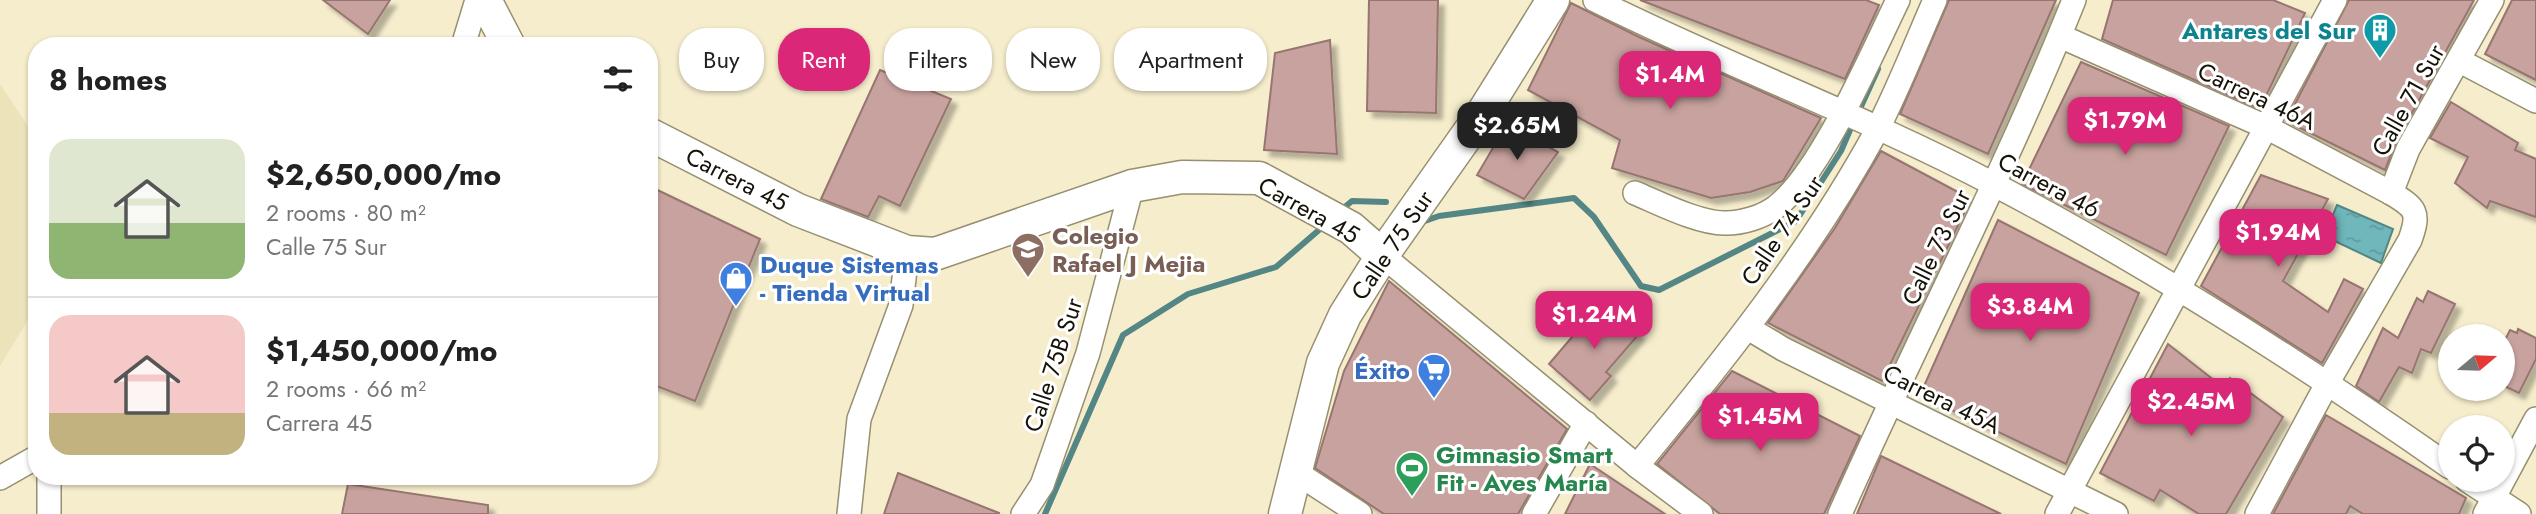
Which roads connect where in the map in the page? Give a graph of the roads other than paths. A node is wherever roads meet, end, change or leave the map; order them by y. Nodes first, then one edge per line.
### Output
1 (477, 0) edge
2 (485, 0) edge
3 (1553, 0) edge
4 (1595, 0) edge
5 (1898, 0) edge
6 (1935, 0) edge
7 (2074, 0) edge
8 (2334, 0) edge
9 (2492, 0) edge
10 (2060, 36) junction
11 (466, 37) edge
12 (504, 37) edge
13 (2460, 61) junction
14 (2536, 101) edge
15 (1858, 121) junction
16 (2266, 127) junction
17 (658, 139) edge
18 (1996, 186) junction
19 (1132, 187) junction
20 (1635, 193) dead end
21 (2391, 193) junction
22 (907, 252) junction
23 (1383, 256) junction
24 (2178, 288) junction
25 (1748, 328) junction
26 (2328, 382) junction
27 (1889, 402) junction
28 (2536, 419) edge
29 (1586, 423) junction
30 (2438, 459) edge
31 (28, 462) edge
32 (1637, 466) junction
33 (1294, 471) junction
34 (0, 478) edge
35 (50, 485) edge
36 (2069, 491) junction
37 (2478, 492) edge
38 (2489, 506) edge
39 (49, 514) edge
40 (849, 514) edge
41 (1023, 514) edge
42 (1285, 514) edge
43 (1360, 514) edge
44 (1534, 514) edge
45 (1700, 514) edge
46 (1840, 514) edge
47 (2057, 514) edge
48 (2116, 514) edge
49 (2257, 514) edge
50 (2519, 514) edge

1 - 11 street
2 - 12 street
3 - 23 street, Calle 75 Sur
4 - 15 street, Carrera 46
5 - 15 street, Calle 74 Sur
6 - 15 street, Calle 74 Sur
7 - 10 street, Calle 73 Sur
8 - 16 street
9 - 13 street, Calle 71 Sur
10 - 16 street, Carrera 46A
10 - 18 street, Calle 73 Sur
13 - 14 street
13 - 21 street, Calle 71 Sur
15 - 18 street, Carrera 46
15 - 20 street, Calle 74 Sur
15 - 25 street, Calle 74 Sur
16 - 21 street, Carrera 46A
16 - 24 street
17 - 22 street, Carrera 45
18 - 24 street, Carrera 46
18 - 27 street, Calle 73 Sur
19 - 22 street, Carrera 45
19 - 23 street, Carrera 45
19 - 41 street, Calle 75B Sur
21 - 26 street, Calle 71 Sur
22 - 40 street
23 - 29 street, Carrera 45
23 - 33 street, Calle 75 Sur
24 - 26 street, Carrera 46
24 - 36 street
25 - 27 street, Carrera 45A
25 - 32 street, Calle 74 Sur
26 - 30 street, Carrera 46
26 - 49 street, Calle 71 Sur
27 - 36 street, Carrera 45A
27 - 46 street, Calle 73 Sur
28 - 38 street
29 - 32 street, Carrera 45
29 - 44 street
31 - 34 street
32 - 45 street, Carrera 45
33 - 42 street, Calle 75 Sur
33 - 43 street
35 - 39 street
36 - 47 street
36 - 48 street, Carrera 45A
37 - 38 street
38 - 50 street

